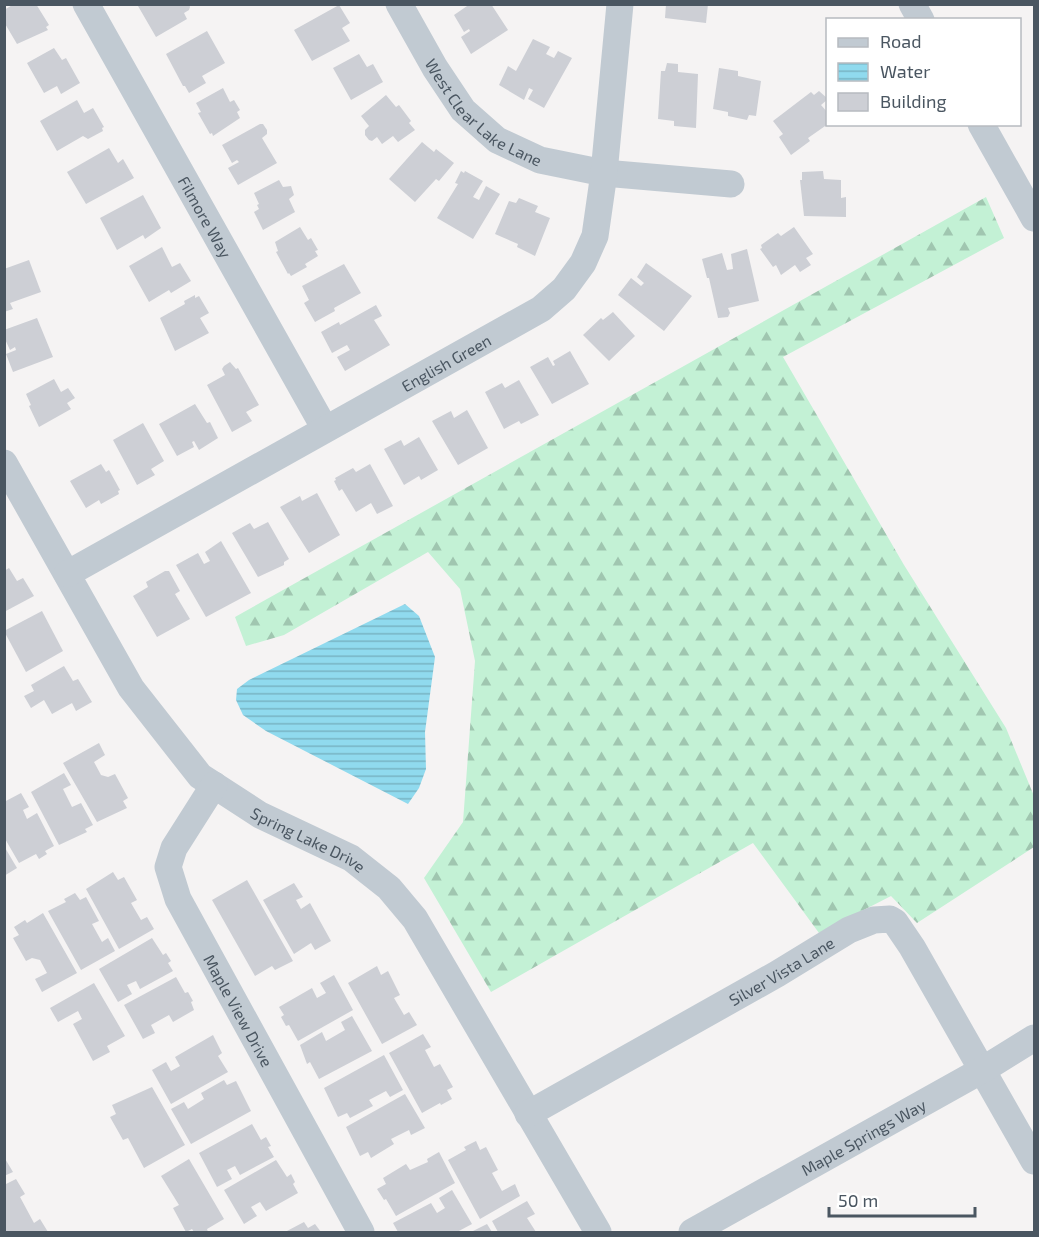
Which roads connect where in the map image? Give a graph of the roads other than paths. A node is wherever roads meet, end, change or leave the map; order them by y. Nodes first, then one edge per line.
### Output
1 (86, 4) edge
2 (399, 4) edge
3 (620, 4) edge
4 (982, 126) edge
5 (604, 172) junction
6 (731, 184) dead end
7 (1035, 218) edge
8 (325, 429) junction
9 (4, 463) edge
10 (67, 574) junction
11 (214, 785) junction
12 (1035, 1038) edge
13 (981, 1066) junction
14 (528, 1114) junction
15 (1035, 1161) edge
16 (362, 1233) edge
17 (598, 1233) edge
18 (692, 1233) edge

1 - 8 street, Filmore Way
2 - 5 street, West Clear Lake Lane
3 - 5 street, English Green
4 - 7 street
5 - 6 street, West Clear Lake Lane
5 - 8 street, English Green
8 - 10 street, English Green
9 - 10 street, Spring Lake Drive
10 - 11 street, Spring Lake Drive
11 - 14 street, Spring Lake Drive
11 - 16 street, Maple View Drive
12 - 13 street, Maple Springs Way
13 - 14 street, Silver Vista Lane
13 - 15 street
13 - 18 street, Maple Springs Way
14 - 17 street, Spring Lake Drive

